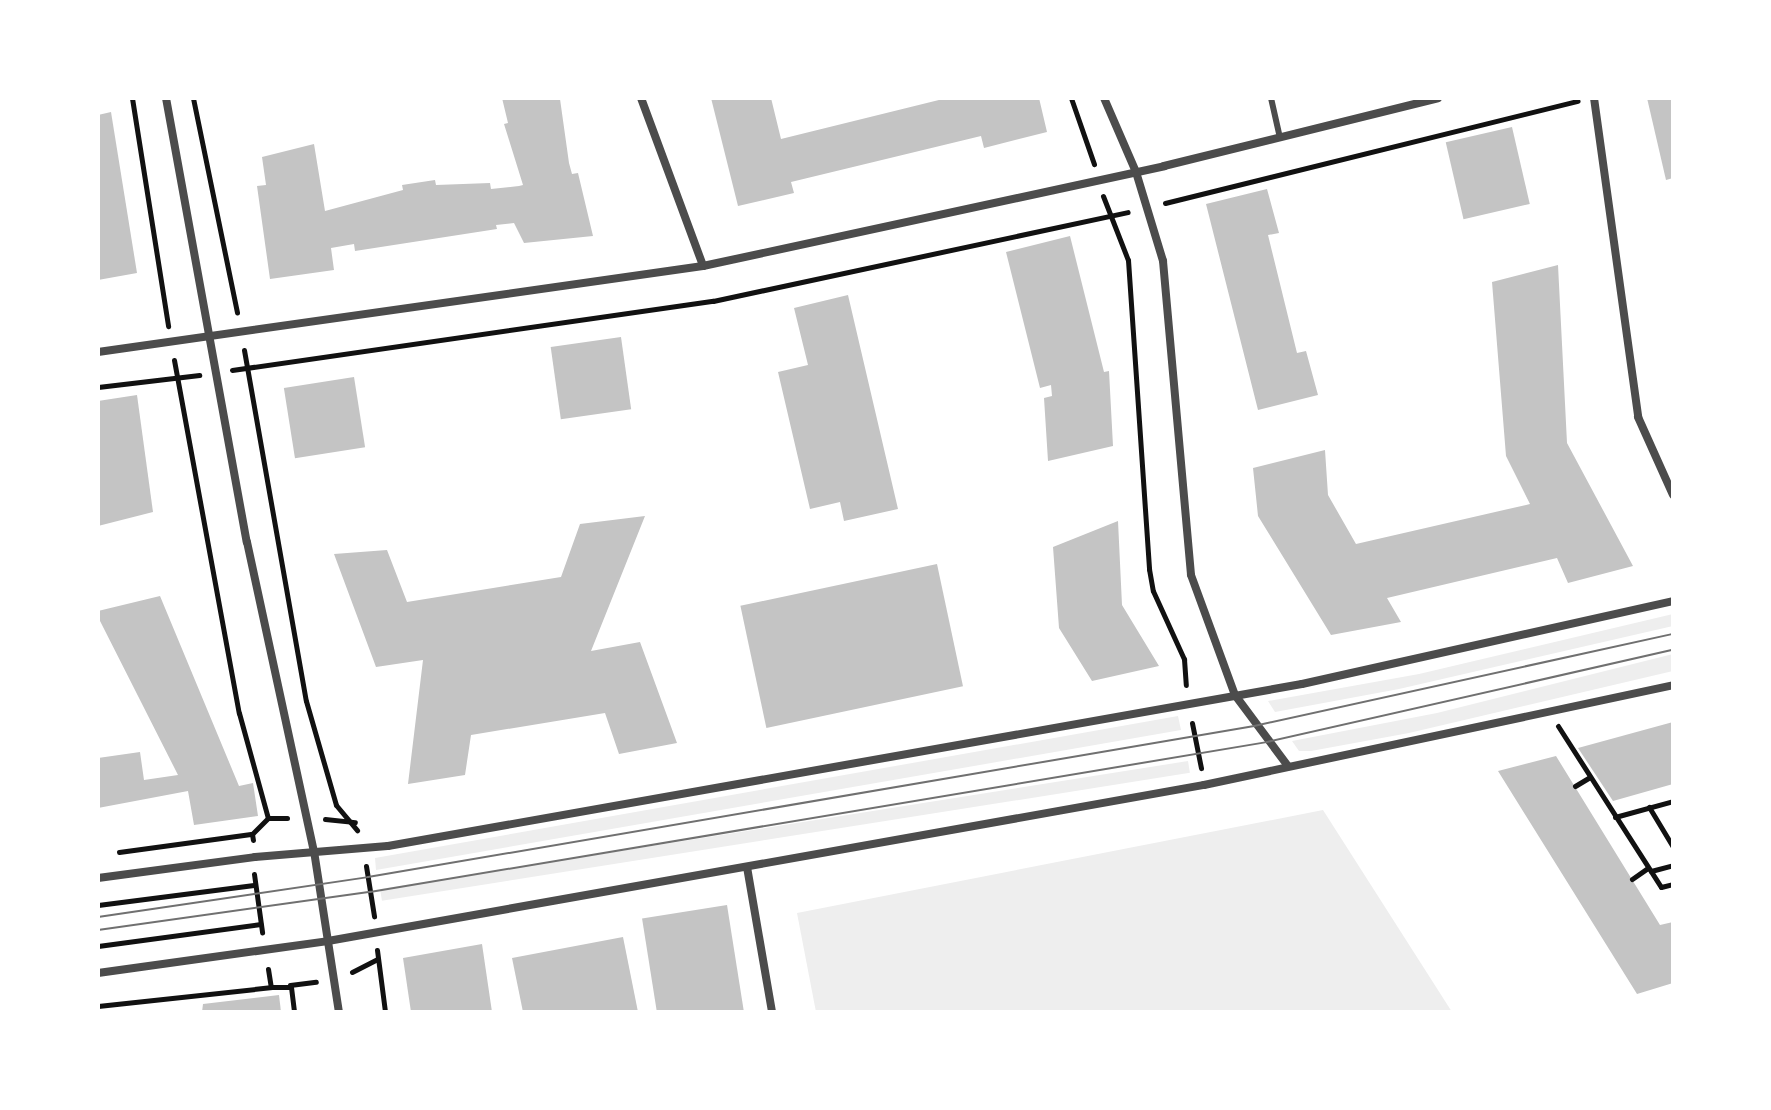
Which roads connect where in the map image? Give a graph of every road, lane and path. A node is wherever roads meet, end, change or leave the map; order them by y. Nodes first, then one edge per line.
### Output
1 (132, 98) edge
2 (166, 98) edge
3 (193, 98) edge
4 (641, 98) edge
5 (1071, 98) edge
6 (1104, 98) edge
7 (1271, 98) edge
8 (1438, 98) edge
9 (1593, 98) edge
10 (1280, 138) junction
11 (1136, 172) junction
12 (1097, 180) junction
13 (1146, 207) junction
14 (1111, 217) junction
15 (703, 266) junction
16 (241, 332) junction
17 (209, 337) junction
18 (171, 342) junction
19 (98, 352) edge
20 (247, 368) junction
21 (215, 373) junction
22 (177, 378) junction
23 (98, 387) edge
24 (1673, 495) edge
25 (1673, 601) edge
26 (1673, 685) edge
27 (1235, 695) junction
28 (1187, 702) junction
29 (1549, 712) junction
30 (1288, 766) junction
31 (1590, 777) junction
32 (1204, 785) junction
33 (1575, 786) dead end
34 (1673, 801) edge
35 (1649, 807) junction
36 (1615, 817) junction
37 (252, 834) junction
38 (1673, 847) edge
39 (363, 849) junction
40 (314, 851) junction
41 (113, 853) dead end
42 (255, 857) junction
43 (1673, 865) edge
44 (747, 867) junction
45 (1649, 870) junction
46 (98, 878) edge
47 (1632, 879) dead end
48 (1673, 884) edge
49 (254, 885) junction
50 (98, 905) edge
51 (261, 924) junction
52 (376, 933) junction
53 (328, 941) junction
54 (98, 946) edge
55 (264, 950) junction
56 (377, 959) junction
57 (98, 973) edge
58 (335, 980) junction
59 (271, 987) junction
60 (98, 1006) edge
61 (294, 1012) edge
62 (339, 1012) edge
63 (385, 1012) edge
64 (772, 1012) edge

1 - 18 path
2 - 17 street
3 - 16 path
4 - 15 street
5 - 12 path
6 - 11 street
7 - 10 lane
8 - 10 street
9 - 13 path
9 - 24 street
10 - 11 street
11 - 12 street
11 - 13 street
12 - 14 path
12 - 15 street
13 - 14 path
13 - 27 street
14 - 20 path
14 - 28 path
15 - 16 street
16 - 17 street
16 - 20 path
17 - 18 street
17 - 21 street
18 - 19 street
18 - 22 path
20 - 21 path
20 - 39 path
21 - 22 path
21 - 40 street
22 - 23 path
22 - 37 path
25 - 27 street
26 - 29 street
27 - 28 street
27 - 30 street
28 - 32 path
28 - 39 street
29 - 30 street
29 - 31 path
30 - 32 street
31 - 33 path
31 - 36 path
32 - 44 street
34 - 35 path
35 - 36 path
35 - 38 path
36 - 45 path
37 - 41 path
37 - 42 path
39 - 40 street
39 - 52 path
40 - 42 street
40 - 53 street
42 - 46 street
42 - 49 path
43 - 45 path
44 - 52 street
44 - 64 street
45 - 47 path
45 - 48 path
49 - 50 path
49 - 51 path
51 - 54 path
51 - 55 path
52 - 53 street
52 - 56 path
53 - 55 street
53 - 58 street
55 - 57 street
55 - 59 path
56 - 58 path
56 - 63 path
58 - 59 path
58 - 62 street
59 - 60 path
59 - 61 path

